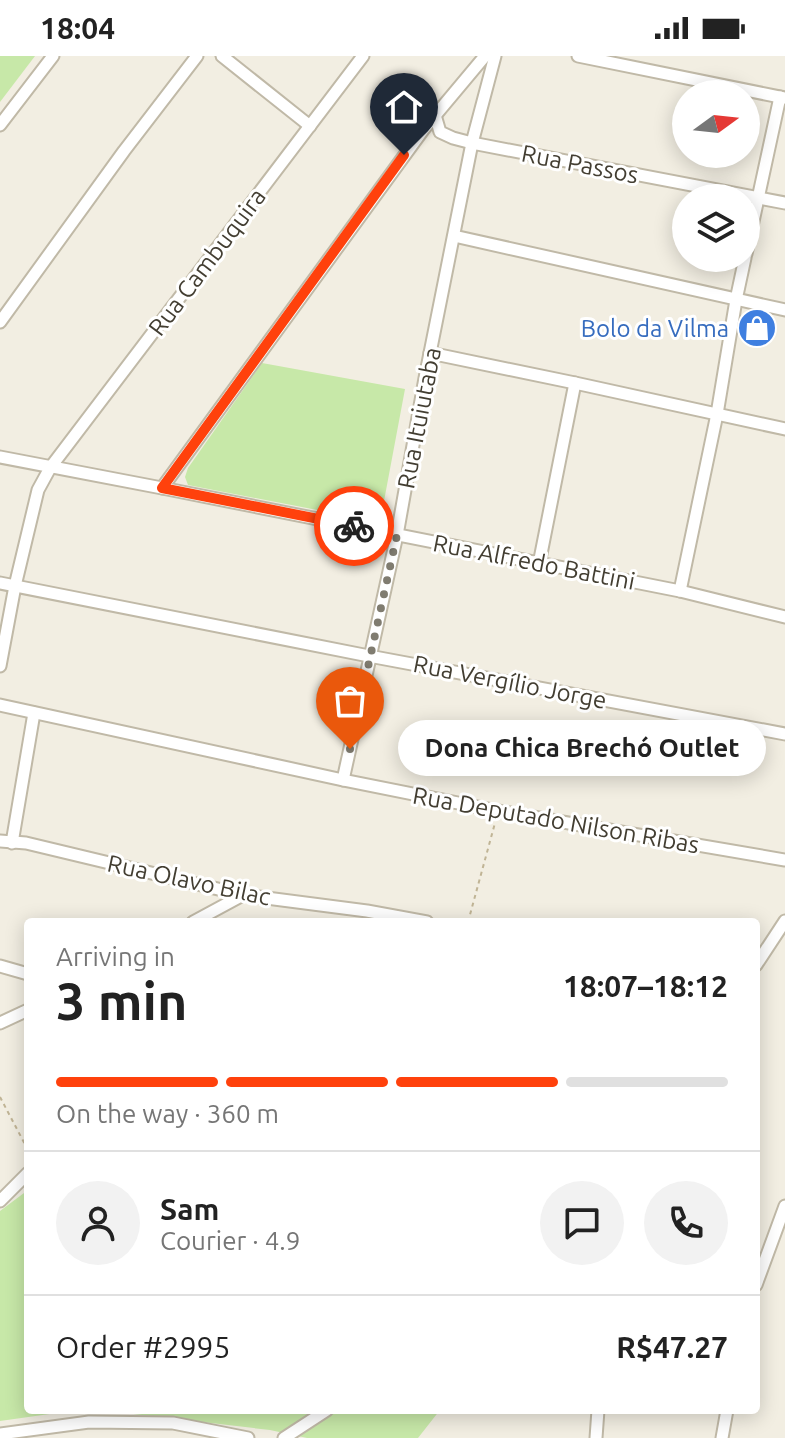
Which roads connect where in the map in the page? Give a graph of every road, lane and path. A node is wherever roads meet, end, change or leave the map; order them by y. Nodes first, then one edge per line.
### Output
1 (53, 56) edge
2 (197, 56) edge
3 (222, 56) edge
4 (363, 56) edge
5 (485, 56) edge
6 (495, 56) edge
7 (578, 56) edge
8 (782, 97) edge
9 (435, 115) junction
10 (0, 125) edge
11 (310, 126) junction
12 (472, 143) junction
13 (689, 184) edge
14 (760, 189) edge
15 (760, 197) edge
16 (785, 203) edge
17 (454, 236) junction
18 (742, 272) edge
19 (736, 300) junction
20 (785, 310) edge
21 (0, 322) edge
22 (430, 353) junction
23 (575, 383) junction
24 (717, 414) junction
25 (785, 429) edge
26 (0, 457) edge
27 (50, 468) junction
28 (162, 488) junction
29 (397, 535) junction
30 (539, 564) junction
31 (0, 583) edge
32 (15, 586) junction
33 (680, 591) junction
34 (785, 617) edge
35 (369, 656) junction
36 (0, 666) edge
37 (0, 705) edge
38 (34, 713) junction
39 (785, 734) edge
40 (343, 780) junction
41 (498, 811) junction
42 (6, 842) edge
43 (785, 860) edge
44 (243, 895) junction
45 (200, 918) edge
46 (405, 918) edge
47 (469, 918) edge
48 (785, 921) edge
49 (760, 959) edge
50 (0, 966) edge
51 (24, 973) edge
52 (24, 1012) edge
53 (0, 1023) edge
54 (0, 1097) edge
55 (24, 1142) edge
56 (24, 1177) edge
57 (0, 1201) edge
58 (785, 1206) edge
59 (760, 1274) edge
60 (321, 1414) edge
61 (598, 1414) edge
62 (726, 1414) edge
63 (0, 1434) edge
64 (248, 1438) edge
65 (284, 1438) edge
66 (596, 1438) edge
67 (722, 1438) edge

1 - 10 street
2 - 21 street
3 - 11 street
4 - 11 street, Rua Cambuquira
5 - 9 street
6 - 12 street, Rua Ituiutaba
7 - 8 street
8 - 14 street
9 - 12 street, Rua Passos
9 - 28 street
11 - 27 street, Rua Cambuquira
12 - 13 street, Rua Passos
12 - 17 street, Rua Ituiutaba
15 - 16 street, Rua Passos
17 - 19 street
17 - 22 street, Rua Ituiutaba
18 - 19 street
19 - 20 street
19 - 24 street
22 - 23 street
22 - 29 street, Rua Ituiutaba
23 - 24 street
23 - 30 street
24 - 25 street
24 - 33 street
26 - 27 street, Rua Alfredo Battini
27 - 28 street, Rua Alfredo Battini
27 - 32 street, Rua Cambuquira
28 - 29 street, Rua Alfredo Battini
29 - 30 street, Rua Alfredo Battini
29 - 35 street, Rua Ituiutaba
30 - 33 street, Rua Alfredo Battini
31 - 32 street, Rua Vergílio Jorge
32 - 35 street, Rua Vergílio Jorge
32 - 36 street, Rua Cambuquira
33 - 34 street, Rua Alfredo Battini
35 - 39 street, Rua Vergílio Jorge
35 - 40 street, Rua Ituiutaba
37 - 38 street, Rua Deputado Nilson Ribas
38 - 40 street, Rua Deputado Nilson Ribas
38 - 42 street
40 - 41 street, Rua Deputado Nilson Ribas
41 - 43 street, Rua Deputado Nilson Ribas
41 - 47 path
42 - 44 street, Rua Olavo Bilac
44 - 45 street
44 - 46 street, Rua Olavo Bilac
48 - 49 street
50 - 51 street
52 - 53 street
54 - 55 path
56 - 57 street
58 - 59 street
60 - 65 street
61 - 66 street
62 - 67 street
63 - 64 street

